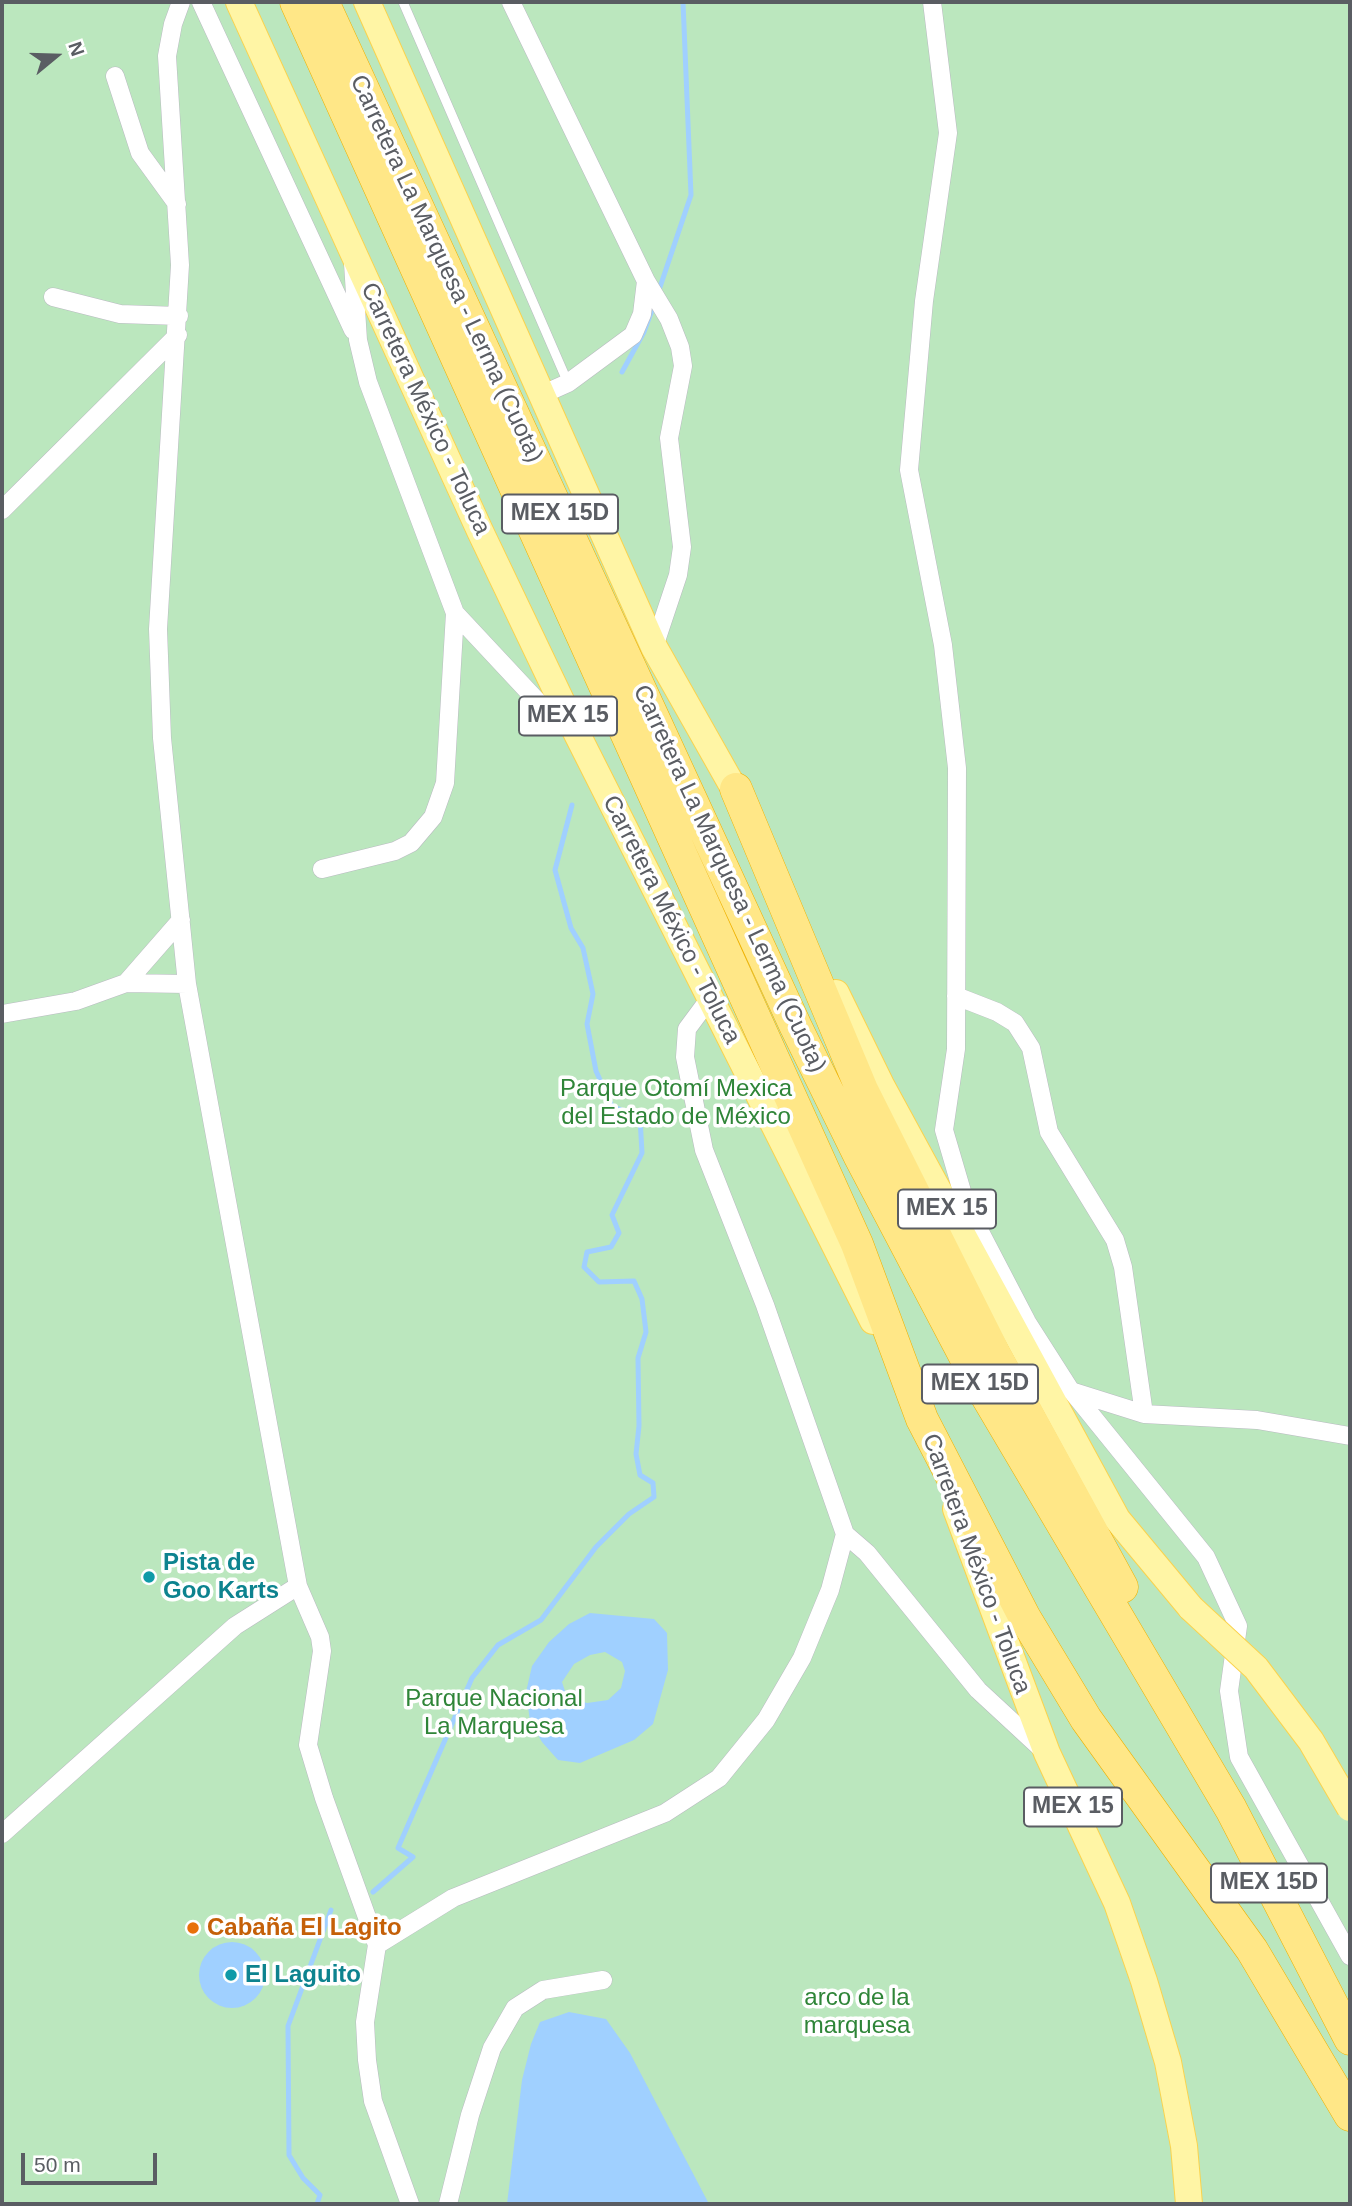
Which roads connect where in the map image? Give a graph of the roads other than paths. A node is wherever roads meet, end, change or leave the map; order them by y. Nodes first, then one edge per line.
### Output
1 (181, 2) edge
2 (201, 2) edge
3 (239, 2) edge
4 (296, 2) edge
5 (323, 2) edge
6 (367, 2) edge
7 (403, 2) edge
8 (511, 2) edge
9 (932, 2) edge
10 (115, 76) dead end
11 (179, 207) junction
12 (352, 250) junction
13 (649, 287) junction
14 (53, 297) dead end
15 (179, 316) junction
16 (177, 335) junction
17 (358, 340) junction
18 (568, 383) junction
19 (541, 395) junction
20 (2, 510) edge
21 (455, 613) junction
22 (654, 647) junction
23 (576, 734) junction
24 (736, 789) junction
25 (322, 869) dead end
26 (181, 920) junction
27 (125, 983) junction
28 (187, 984) junction
29 (956, 996) junction
30 (710, 998) junction
31 (2, 1014) edge
32 (1040, 1381) junction
33 (1071, 1391) junction
34 (1144, 1413) junction
35 (922, 1419) junction
36 (1350, 1436) edge
37 (845, 1534) junction
38 (298, 1586) junction
39 (1186, 1728) junction
40 (1047, 1753) junction
41 (1257, 1791) junction
42 (1350, 1808) edge
43 (1231, 1809) junction
44 (2, 1834) edge
45 (377, 1945) junction
46 (1350, 1956) edge
47 (603, 1980) dead end
48 (1350, 2039) edge
49 (1350, 2115) edge
50 (410, 2204) edge
51 (448, 2204) edge
52 (1189, 2204) edge

1 - 11 street
2 - 17 street
3 - 12 main road, Carretera México - Toluca / MEX 15
4 - 35 highway, Carretera La Marquesa - Lerma (Cuota) / MEX 15D
5 - 39 highway, Carretera La Marquesa - Lerma (Cuota) / MEX 15D
6 - 19 main road, MEX 15
7 - 18 lane
8 - 13 street
9 - 29 street
10 - 11 street
11 - 15 street
12 - 17 street
12 - 23 main road, Carretera México - Toluca / MEX 15
13 - 18 street
13 - 22 street
14 - 15 street
15 - 16 street
16 - 20 street
16 - 26 street
17 - 21 street
18 - 19 street
19 - 22 main road, MEX 15
21 - 23 street
21 - 25 street
22 - 24 main road, MEX 15
23 - 30 main road, Carretera México - Toluca / MEX 15
24 - 32 main road, MEX 15
24 - 39 highway
26 - 27 street
26 - 28 street
27 - 28 street
27 - 31 street
28 - 38 street
29 - 33 street
29 - 34 street
30 - 35 main road, Carretera México - Toluca / MEX 15
30 - 37 street
32 - 33 street
32 - 42 main road, MEX 15, bridge
33 - 34 street
33 - 41 street
34 - 36 street
35 - 40 main road, Carretera México - Toluca / MEX 15
35 - 49 highway, MEX 15D
37 - 40 street
37 - 45 street
38 - 44 street
38 - 45 street
39 - 43 highway, MEX 15D
40 - 52 main road, Carretera México - Toluca / MEX 15
41 - 43 street
41 - 46 street
43 - 48 highway, MEX 15D
45 - 50 street
47 - 51 street

